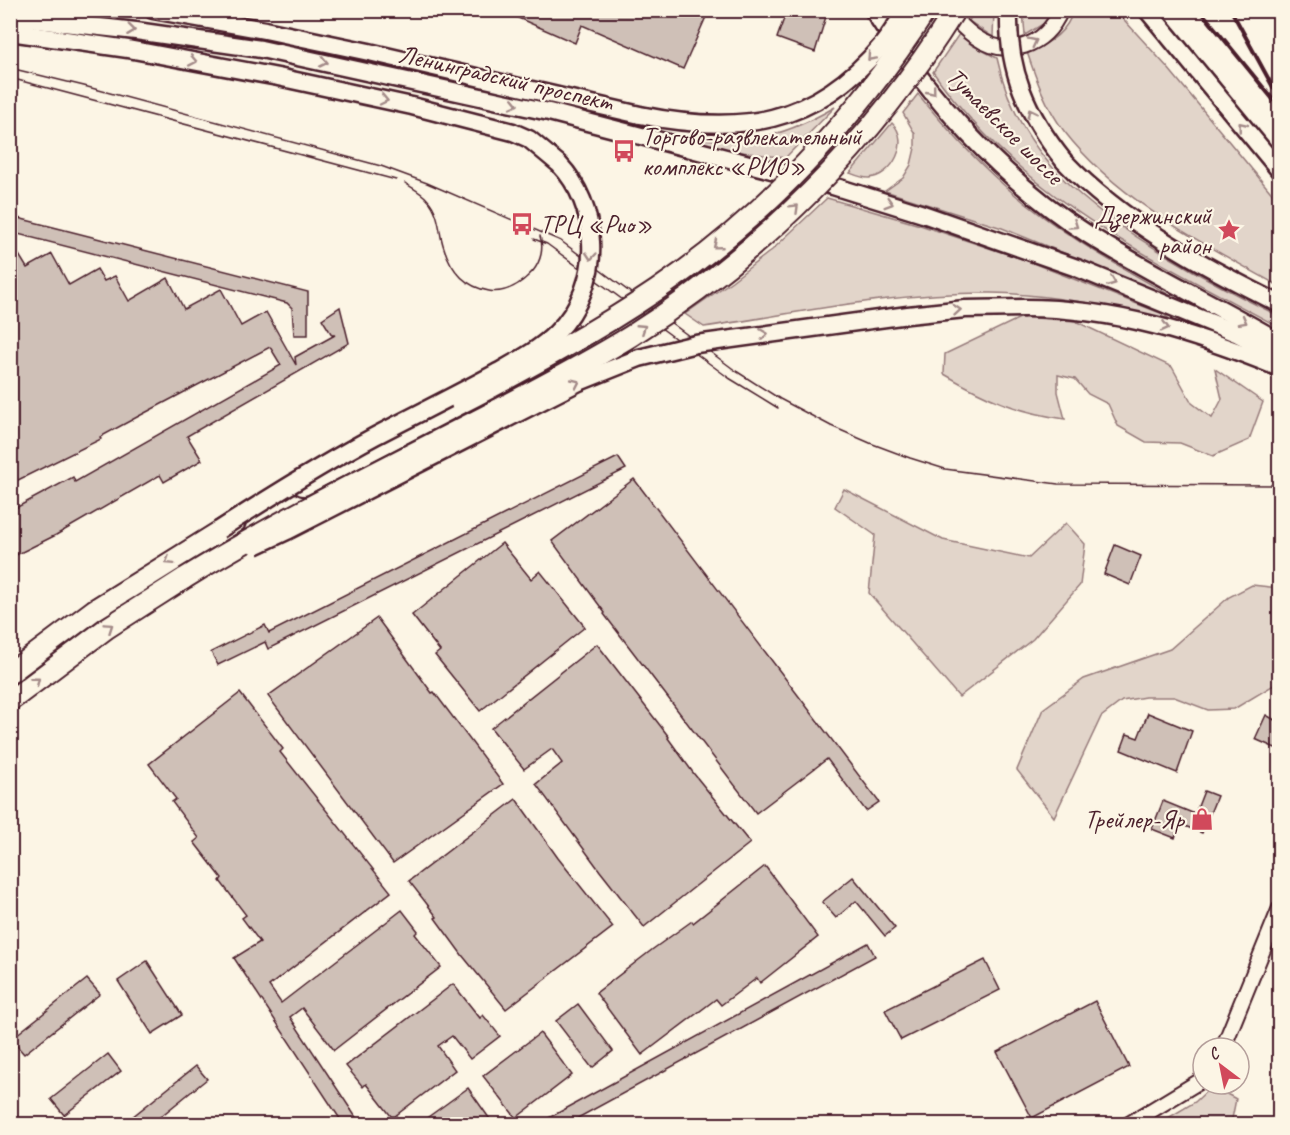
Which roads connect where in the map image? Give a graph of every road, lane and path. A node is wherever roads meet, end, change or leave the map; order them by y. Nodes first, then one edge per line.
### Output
1 (153, 10) edge
2 (873, 10) edge
3 (906, 10) edge
4 (926, 10) edge
5 (946, 10) edge
6 (955, 10) edge
7 (1009, 10) edge
8 (1061, 10) edge
9 (1147, 10) edge
10 (10, 17) edge
11 (10, 32) edge
12 (1280, 171) edge
13 (1280, 304) edge
14 (1280, 342) edge
15 (1280, 356) edge
16 (1280, 368) edge
17 (219, 530) junction
18 (185, 578) junction
19 (10, 673) edge
20 (10, 701) edge
21 (1280, 908) edge
22 (1228, 1036) edge
23 (1191, 1085) edge
24 (1129, 1125) edge

3 -> 1 main road, Ленинградский проспект, bridge
2 -> 14 main road, Тутаевское шоссе
4 -> 17 highway, bridge
5 -> 8 street
18 -> 6 highway, bridge
13 -> 7 main road, bridge
12 -> 9 main road
10 -> 15 main road, Ленинградский проспект
11 -> 17 main road, bridge
18 -> 16 main road, bridge
17 -> 19 highway
20 -> 18 highway
21 - 22 street
23 - 24 street

